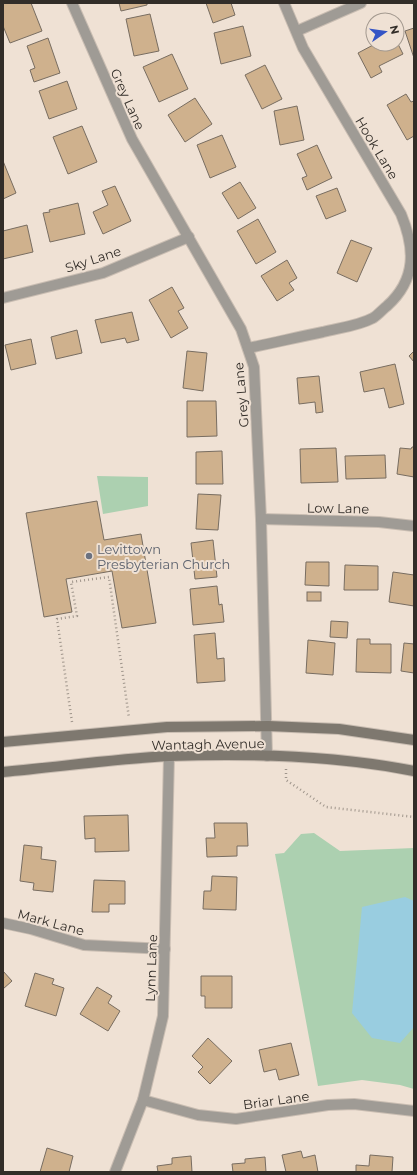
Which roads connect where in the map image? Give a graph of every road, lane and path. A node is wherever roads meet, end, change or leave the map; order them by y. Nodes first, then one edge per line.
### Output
1 (72, 3) edge
2 (284, 3) edge
3 (361, 3) edge
4 (297, 31) junction
5 (189, 237) junction
6 (3, 298) edge
7 (248, 348) junction
8 (261, 519) junction
9 (414, 526) edge
10 (266, 726) junction
11 (130, 730) junction
12 (74, 736) junction
13 (414, 740) edge
14 (3, 742) edge
15 (169, 756) junction
16 (267, 756) junction
17 (286, 757) junction
18 (414, 770) edge
19 (3, 772) edge
20 (414, 817) edge
21 (3, 923) edge
22 (165, 949) junction
23 (143, 1100) junction
24 (414, 1111) edge
25 (115, 1172) edge

1 - 5 street, Grey Lane
2 - 4 street, Hook Lane
3 - 4 street
4 - 7 street, Hook Lane
5 - 6 street, Sky Lane
5 - 7 street, Grey Lane
7 - 8 street, Grey Lane
8 - 9 street, Low Lane
8 - 10 street, Grey Lane
10 - 11 main road, Wantagh Avenue
10 - 13 main road, Wantagh Avenue
10 - 16 street, Grey Lane
11 - 12 main road, Wantagh Avenue
11 - 12 path
12 - 14 main road, Wantagh Avenue
15 - 16 main road, Wantagh Avenue
15 - 19 main road, Wantagh Avenue
15 - 22 street, Lynn Lane
16 - 17 main road, Wantagh Avenue
17 - 18 main road, Wantagh Avenue
17 - 20 path
21 - 22 street, Mark Lane
22 - 23 street, Lynn Lane
23 - 24 street, Briar Lane
23 - 25 street, Lynn Lane

